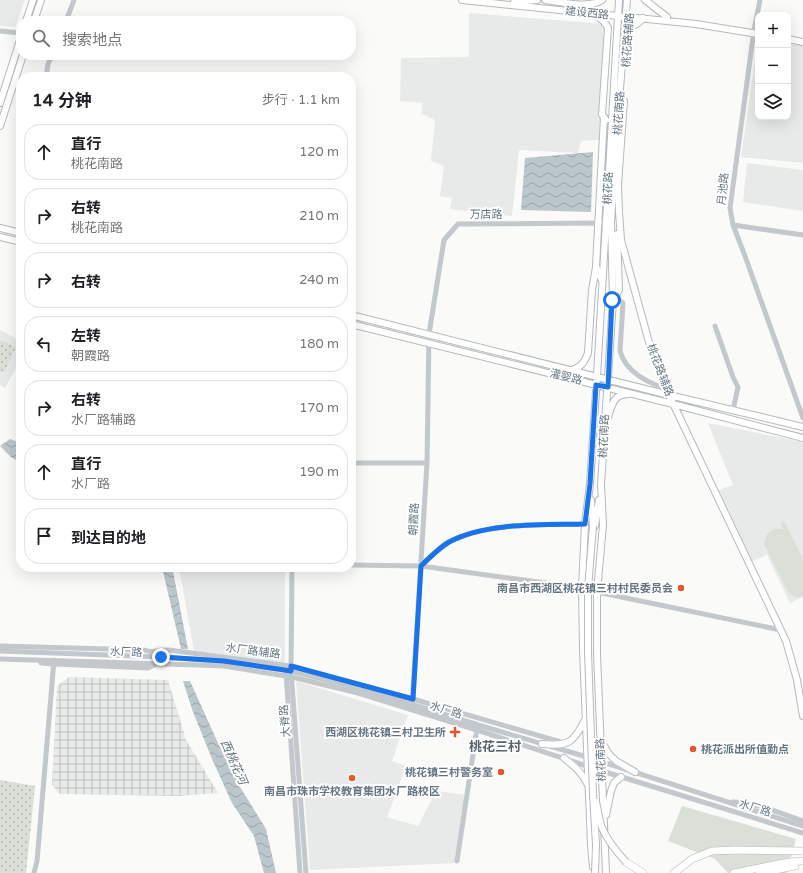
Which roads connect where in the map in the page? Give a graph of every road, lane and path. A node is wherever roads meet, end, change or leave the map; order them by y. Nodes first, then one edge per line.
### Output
1 (33, 0) edge
2 (40, 0) edge
3 (74, 0) edge
4 (462, 0) edge
5 (498, 0) edge
6 (537, 0) edge
7 (545, 0) edge
8 (602, 0) edge
9 (619, 0) edge
10 (627, 0) edge
11 (631, 0) edge
12 (645, 0) edge
13 (760, 0) edge
14 (514, 2) junction
15 (758, 12) edge
16 (591, 13) junction
17 (618, 14) junction
18 (628, 15) junction
19 (28, 16) edge
20 (35, 16) edge
21 (68, 16) edge
22 (667, 17) junction
23 (643, 18) junction
24 (628, 27) junction
25 (0, 31) edge
26 (755, 32) edge
27 (755, 32) edge
28 (16, 33) edge
29 (791, 36) edge
30 (803, 38) edge
31 (755, 39) edge
32 (791, 40) edge
33 (803, 42) edge
34 (16, 53) edge
35 (21, 60) edge
36 (50, 60) edge
37 (17, 72) edge
38 (47, 72) edge
39 (16, 77) edge
40 (0, 103) edge
41 (604, 118) junction
42 (0, 126) edge
43 (615, 127) junction
44 (598, 223) junction
45 (606, 223) junction
46 (733, 225) junction
47 (0, 228) edge
48 (16, 232) edge
49 (803, 235) edge
50 (0, 236) edge
51 (16, 241) edge
52 (596, 266) junction
53 (618, 268) junction
54 (629, 268) junction
55 (602, 283) junction
56 (612, 300) junction
57 (620, 301) dead end
58 (356, 316) edge
59 (356, 325) edge
60 (716, 326) dead end
61 (429, 334) junction
62 (428, 343) junction
63 (572, 370) junction
64 (597, 376) junction
65 (608, 379) junction
66 (596, 385) junction
67 (608, 387) junction
68 (632, 393) junction
69 (668, 393) junction
70 (673, 404) junction
71 (733, 410) junction
72 (803, 418) edge
73 (605, 426) junction
74 (803, 427) edge
75 (803, 438) edge
76 (356, 463) edge
77 (426, 464) junction
78 (590, 484) junction
79 (602, 485) junction
80 (585, 524) junction
81 (594, 526) junction
82 (356, 565) edge
83 (421, 566) junction
84 (292, 572) edge
85 (582, 588) junction
86 (597, 592) junction
87 (781, 630) junction
88 (0, 646) edge
89 (0, 651) edge
90 (0, 659) edge
91 (54, 662) junction
92 (290, 669) junction
93 (289, 677) junction
94 (412, 704) junction
95 (803, 716) edge
96 (586, 718) junction
97 (477, 729) junction
98 (600, 739) junction
99 (542, 744) junction
100 (565, 744) junction
101 (588, 757) junction
102 (564, 758) junction
103 (601, 762) junction
104 (588, 766) junction
105 (602, 771) junction
106 (635, 772) junction
107 (621, 777) junction
108 (589, 787) junction
109 (728, 802) junction
110 (803, 821) edge
111 (604, 826) junction
112 (803, 826) edge
113 (803, 833) edge
114 (803, 851) edge
115 (457, 861) dead end
116 (803, 861) edge
117 (626, 862) joint
118 (803, 865) edge
119 (34, 873) edge
120 (300, 873) edge
121 (306, 873) edge
122 (594, 873) edge
123 (606, 873) edge
124 (642, 873) edge
125 (674, 873) edge
126 (734, 873) edge
127 (760, 873) edge

1 - 19 main road
2 - 20 main road
3 - 21 street
4 - 16 main road, 建设西路
5 - 14 main road, 建设西路
6 - 14 main road
7 - 8 main road
9 - 17 main road, 桃花路
10 - 18 main road, 桃花南路
11 - 18 main road, 桃花路辅路
12 - 22 main road
13 - 15 street, 月池路
14 - 17 main road, 建设西路
16 - 17 main road, 建设西路
16 - 41 main road
17 - 18 main road, 建设西路
17 - 43 main road, 桃花路
18 - 22 main road, 建设西路
18 - 23 main road, 建设西路
18 - 24 main road, 桃花路辅路
18 - 43 main road, 桃花南路
22 - 26 main road, 建设西路
23 - 24 main road
23 - 27 main road, 建设西路
24 - 54 main road, 桃花路辅路
25 - 28 street
29 - 30 main road
31 - 46 street, 月池路
32 - 33 main road
34 - 40 main road
35 - 37 main road
36 - 38 street
39 - 42 main road
41 - 43 main road
41 - 44 main road
43 - 45 main road, 桃花路
43 - 53 main road
43 - 56 main road, 桃花南路
44 - 45 street, 万店路
44 - 52 main road
44 - 61 street, 万店路
45 - 55 main road, 桃花路
46 - 49 street
46 - 72 street, 月池路
47 - 48 main road
50 - 51 main road
52 - 55 main road
52 - 63 main road
53 - 54 street
53 - 56 main road
54 - 69 main road, 桃花路辅路
55 - 64 main road, 桃花路
56 - 65 main road, 桃花南路
57 - 69 street
58 - 61 main road, 灌婴路
59 - 62 main road, 灌婴路
60 - 71 street
61 - 62 street, 朝霞路
61 - 63 main road, 灌婴路
62 - 66 main road, 灌婴路
62 - 77 street, 朝霞路
63 - 64 main road, 灌婴路
64 - 65 main road, 灌婴路
64 - 66 main road, 桃花南路
65 - 67 main road, 桃花南路
65 - 69 main road, 灌婴路
66 - 67 main road, 灌婴路
66 - 78 main road, 桃花南路
67 - 68 main road, 灌婴路
67 - 73 main road, 桃花南路
68 - 70 main road, 灌婴路
68 - 73 main road
69 - 70 main road, 桃花路辅路
69 - 71 main road, 灌婴路
70 - 75 main road, 灌婴路
70 - 87 main road, 桃花路辅路
71 - 74 main road, 灌婴路
73 - 79 main road, 桃花南路
76 - 77 street
77 - 83 street, 朝霞路
78 - 80 main road, 桃花南路
78 - 81 main road
79 - 81 main road
79 - 86 main road, 桃花南路
80 - 83 street
80 - 85 main road, 桃花南路
81 - 117 main road, bridge
81 - 122 main road, bridge
82 - 83 street
83 - 85 street
83 - 94 street, 朝霞路
84 - 92 street, 大脊路
85 - 96 main road, 桃花南路
86 - 87 street
86 - 98 main road, 桃花南路
87 - 95 main road, 桃花路辅路
88 - 92 street, 水厂路辅路
89 - 92 street, 水厂路
90 - 91 street, 水厂路
91 - 93 street, 水厂路
91 - 119 street
92 - 93 street, 大脊路
92 - 94 street, 水厂路
93 - 94 street, 水厂路
93 - 97 street
93 - 120 street, 大脊路
93 - 121 street, 大脊路
94 - 97 street, 水厂路
94 - 100 street
96 - 100 main road
96 - 101 main road, 桃花南路
97 - 99 street, 水厂路
97 - 102 street, 水厂路
97 - 115 street
98 - 103 main road, 桃花南路
98 - 106 main road
99 - 100 main road
99 - 101 street, 水厂路
101 - 103 street, 水厂路
101 - 104 main road, 桃花南路
102 - 104 street, 水厂路
102 - 108 main road
103 - 105 main road, 桃花南路
103 - 106 street, 水厂路
104 - 105 street, 水厂路
104 - 108 main road, 桃花南路
105 - 107 street, 水厂路
105 - 111 main road, 桃花南路
106 - 109 street, 水厂路
107 - 111 main road
107 - 113 street, 水厂路
108 - 122 main road, 桃花南路
109 - 110 street
109 - 112 street, 水厂路
111 - 123 main road, 桃花南路
114 - 125 highway
116 - 126 highway
117 - 124 highway
118 - 127 highway

